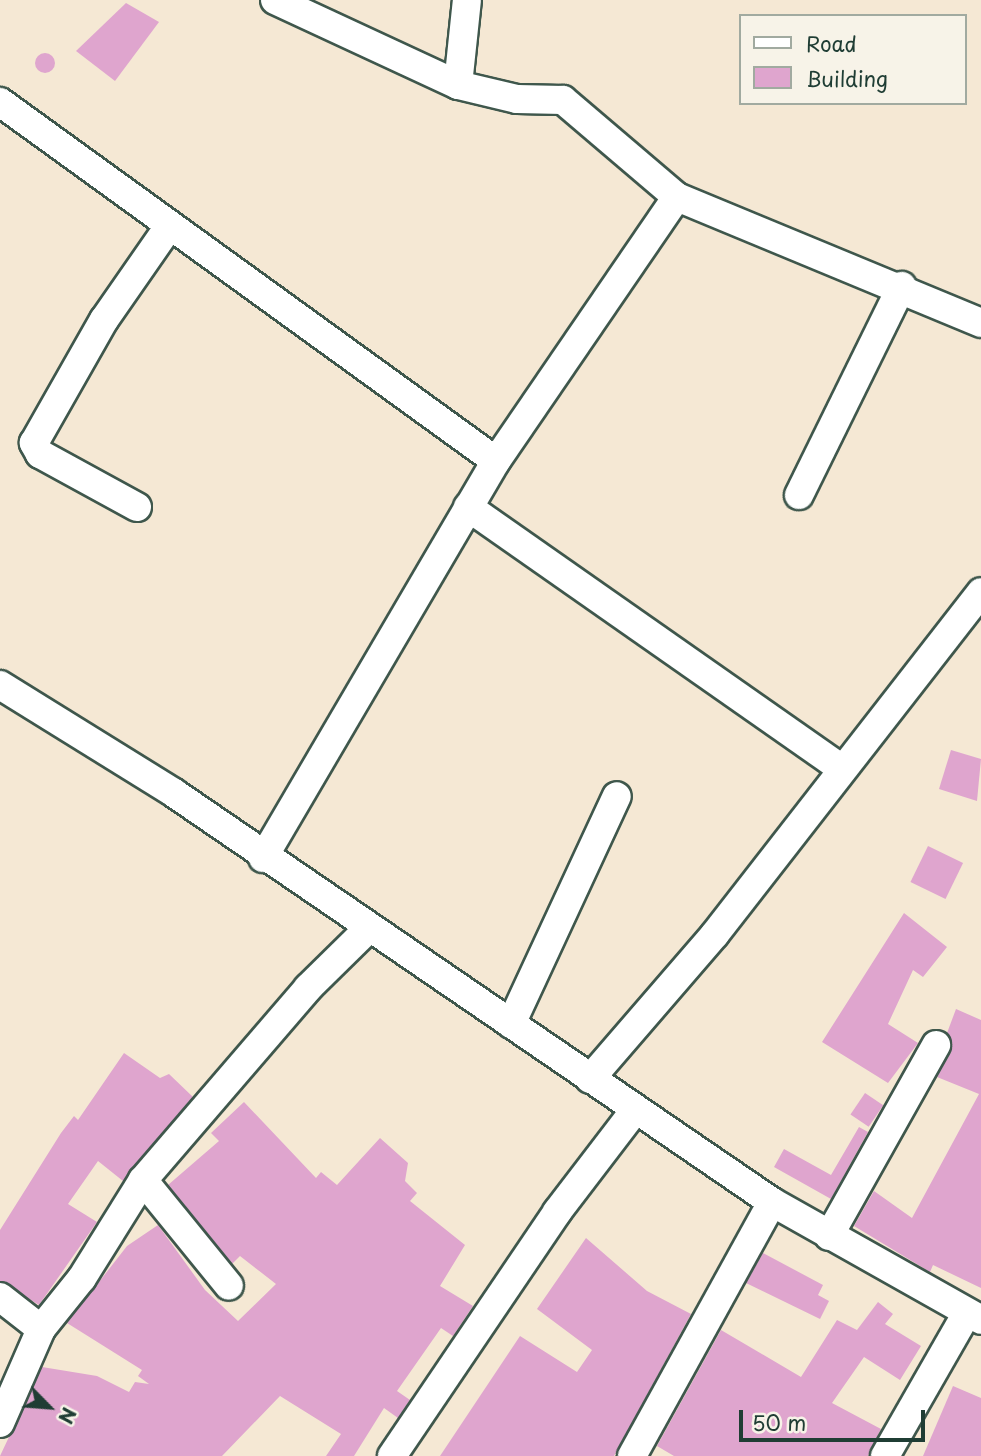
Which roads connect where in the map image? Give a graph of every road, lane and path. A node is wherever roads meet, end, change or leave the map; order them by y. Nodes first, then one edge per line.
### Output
1 (275, 0) edge
2 (467, 0) edge
3 (458, 85) junction
4 (0, 102) edge
5 (677, 197) junction
6 (168, 228) junction
7 (902, 286) junction
8 (981, 323) edge
9 (496, 461) junction
10 (799, 495) dead end
11 (137, 507) dead end
12 (468, 507) junction
13 (981, 592) edge
14 (0, 685) edge
15 (842, 769) junction
16 (617, 796) dead end
17 (263, 858) junction
18 (368, 929) junction
19 (511, 1024) junction
20 (936, 1045) dead end
21 (590, 1079) junction
22 (635, 1110) junction
23 (143, 1180) junction
24 (772, 1202) junction
25 (829, 1236) junction
26 (229, 1286) dead end
27 (0, 1297) edge
28 (974, 1317) edge
29 (41, 1329) junction
30 (0, 1423) edge
31 (392, 1456) edge
32 (632, 1456) edge
33 (885, 1456) edge

1 - 3 street
2 - 3 street
3 - 5 street
4 - 6 street
5 - 7 street
5 - 9 street
6 - 9 street
6 - 11 street
7 - 8 street
7 - 10 street
9 - 12 street
12 - 15 street
12 - 17 street
13 - 15 street
14 - 17 street
15 - 21 street
16 - 19 street
17 - 18 street
18 - 19 street
18 - 23 street
19 - 21 street
20 - 25 street
21 - 22 street
22 - 24 street
22 - 31 street
23 - 26 street
23 - 29 street
24 - 25 street
24 - 32 street
25 - 28 street
27 - 29 street
28 - 33 street
29 - 30 street

